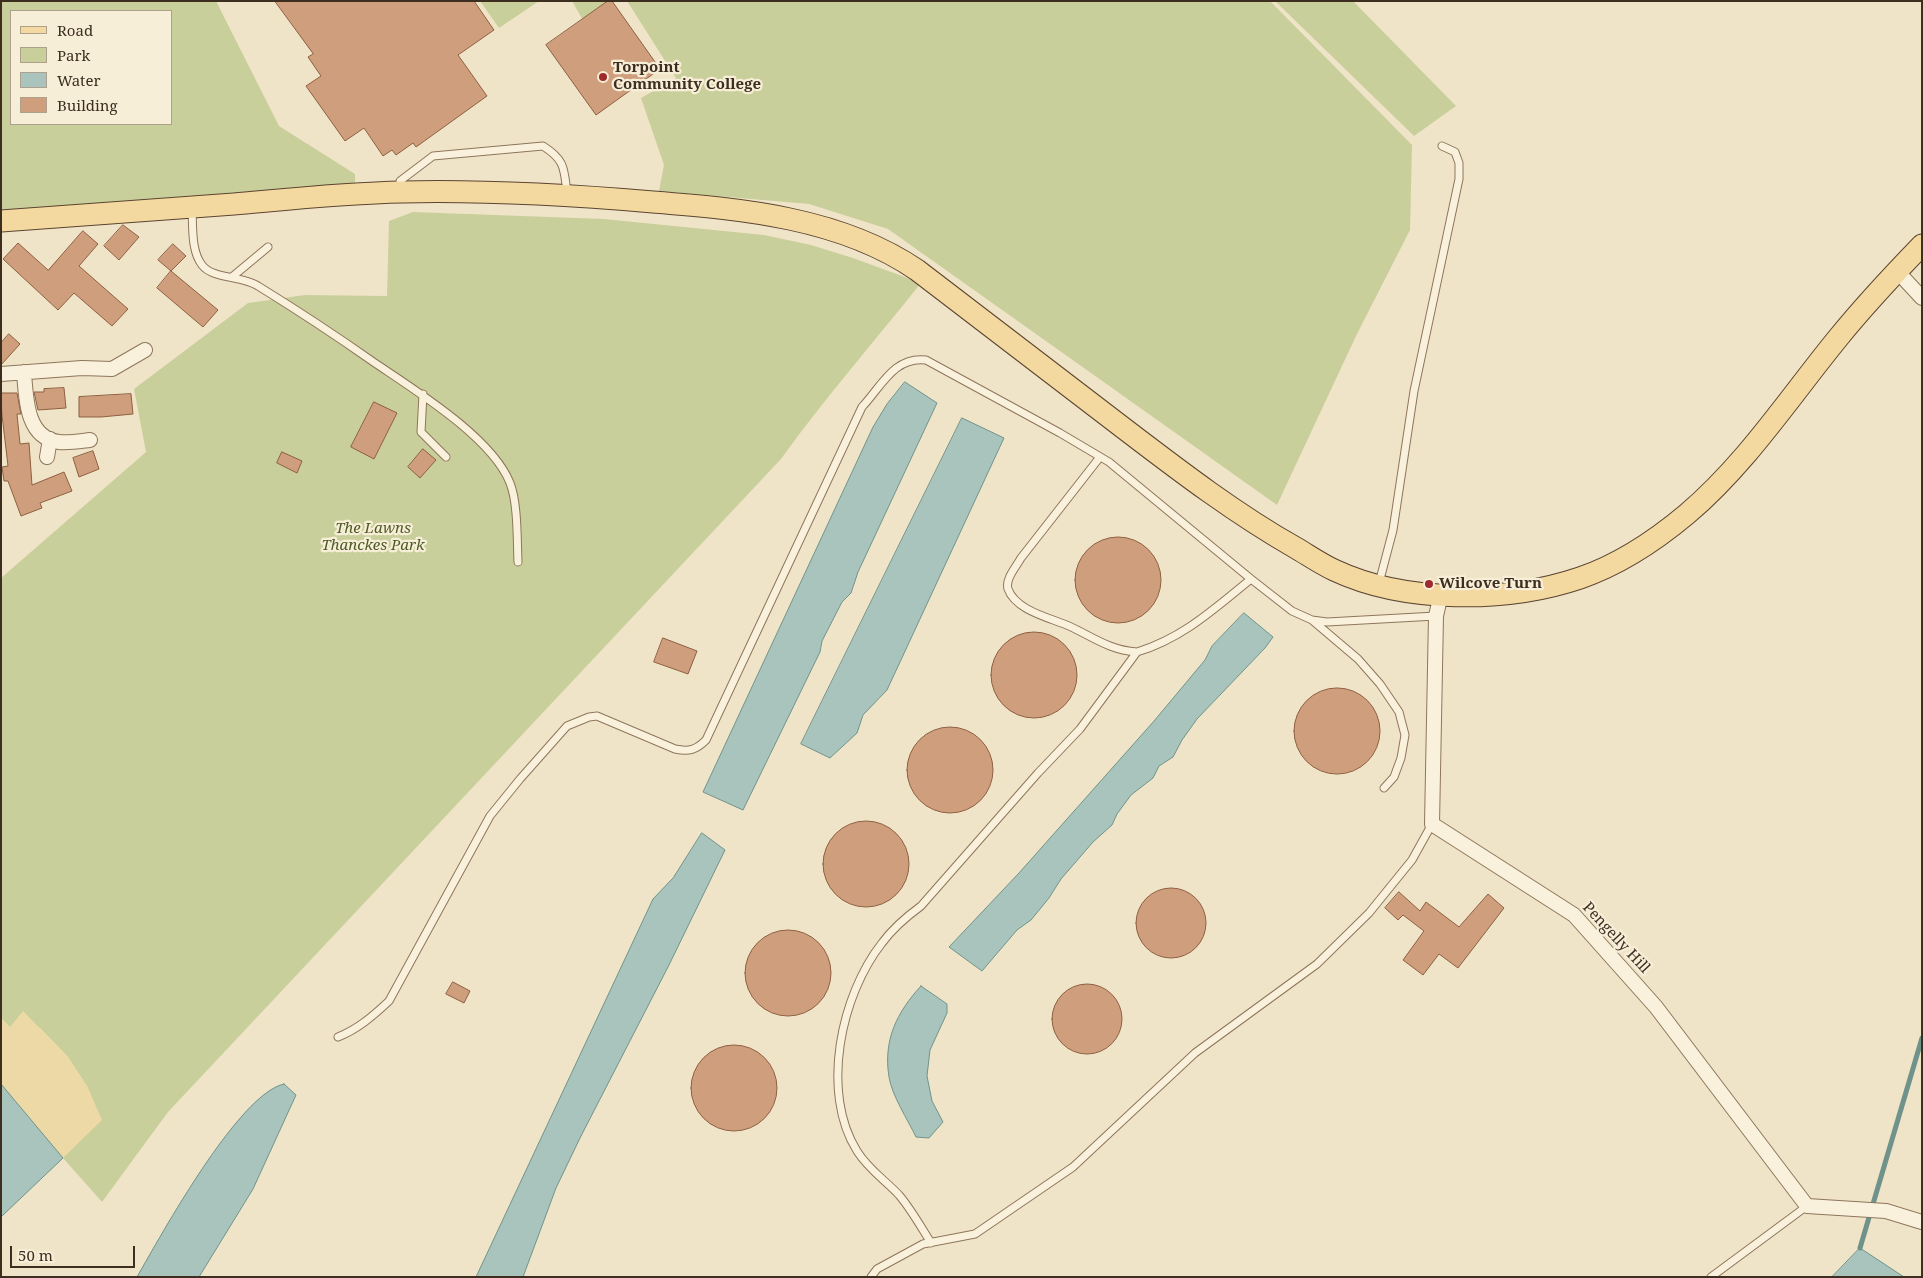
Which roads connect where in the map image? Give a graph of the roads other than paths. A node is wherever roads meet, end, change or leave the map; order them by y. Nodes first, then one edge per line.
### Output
1 (1442, 146) dead end
2 (400, 192) junction
3 (568, 195) junction
4 (192, 207) junction
5 (1, 221) edge
6 (1922, 245) edge
7 (268, 247) dead end
8 (1897, 270) junction
9 (232, 277) junction
10 (1922, 298) edge
11 (145, 350) dead end
12 (24, 372) junction
13 (1, 374) edge
14 (422, 394) junction
15 (50, 439) junction
16 (90, 440) dead end
17 (47, 457) dead end
18 (446, 457) dead end
19 (1100, 457) junction
20 (518, 562) dead end
21 (1251, 579) junction
22 (1378, 586) junction
23 (1441, 594) junction
24 (1436, 616) junction
25 (1312, 620) junction
26 (1137, 652) junction
27 (1384, 788) dead end
28 (1432, 824) junction
29 (338, 1036) dead end
30 (1807, 1206) junction
31 (1922, 1222) edge
32 (931, 1243) junction
33 (871, 1277) edge
34 (1711, 1277) edge

1 - 22 lane
2 - 3 main road
2 - 3 lane
2 - 4 main road
3 - 22 main road
4 - 5 main road
4 - 9 lane
6 - 8 main road
7 - 9 lane
8 - 10 street
8 - 23 main road
9 - 14 lane
11 - 12 street
12 - 13 street
12 - 15 street
14 - 18 lane
14 - 20 lane
15 - 16 street
15 - 17 street
19 - 21 lane
19 - 26 lane
19 - 29 lane
21 - 25 lane
21 - 26 lane
22 - 23 main road
23 - 24 street
24 - 25 lane
24 - 28 street
25 - 27 lane
26 - 32 lane
28 - 30 street, Pengelly Hill
28 - 32 lane
30 - 31 street
30 - 34 lane
32 - 33 lane

